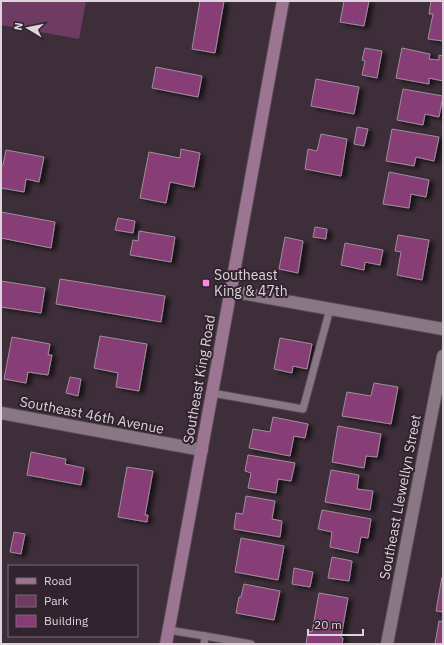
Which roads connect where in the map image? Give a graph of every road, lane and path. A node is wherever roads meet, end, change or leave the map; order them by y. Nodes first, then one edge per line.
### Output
1 (283, 1) edge
2 (230, 291) junction
3 (330, 309) junction
4 (443, 329) edge
5 (443, 356) edge
6 (212, 393) junction
7 (1, 413) edge
8 (202, 450) junction
9 (168, 630) junction
10 (205, 636) junction
11 (166, 644) edge
12 (204, 644) edge
13 (251, 644) edge
14 (387, 644) edge

1 - 2 main road, Southeast King Road
2 - 3 street
2 - 6 main road, Southeast King Road
3 - 4 street
3 - 6 lane
5 - 14 street, Southeast Llewellyn Street
6 - 8 main road, Southeast King Road
7 - 8 street, Southeast 46th Avenue
8 - 9 main road, Southeast King Road
9 - 10 lane
9 - 11 main road, Southeast King Road
10 - 12 lane
10 - 13 lane

